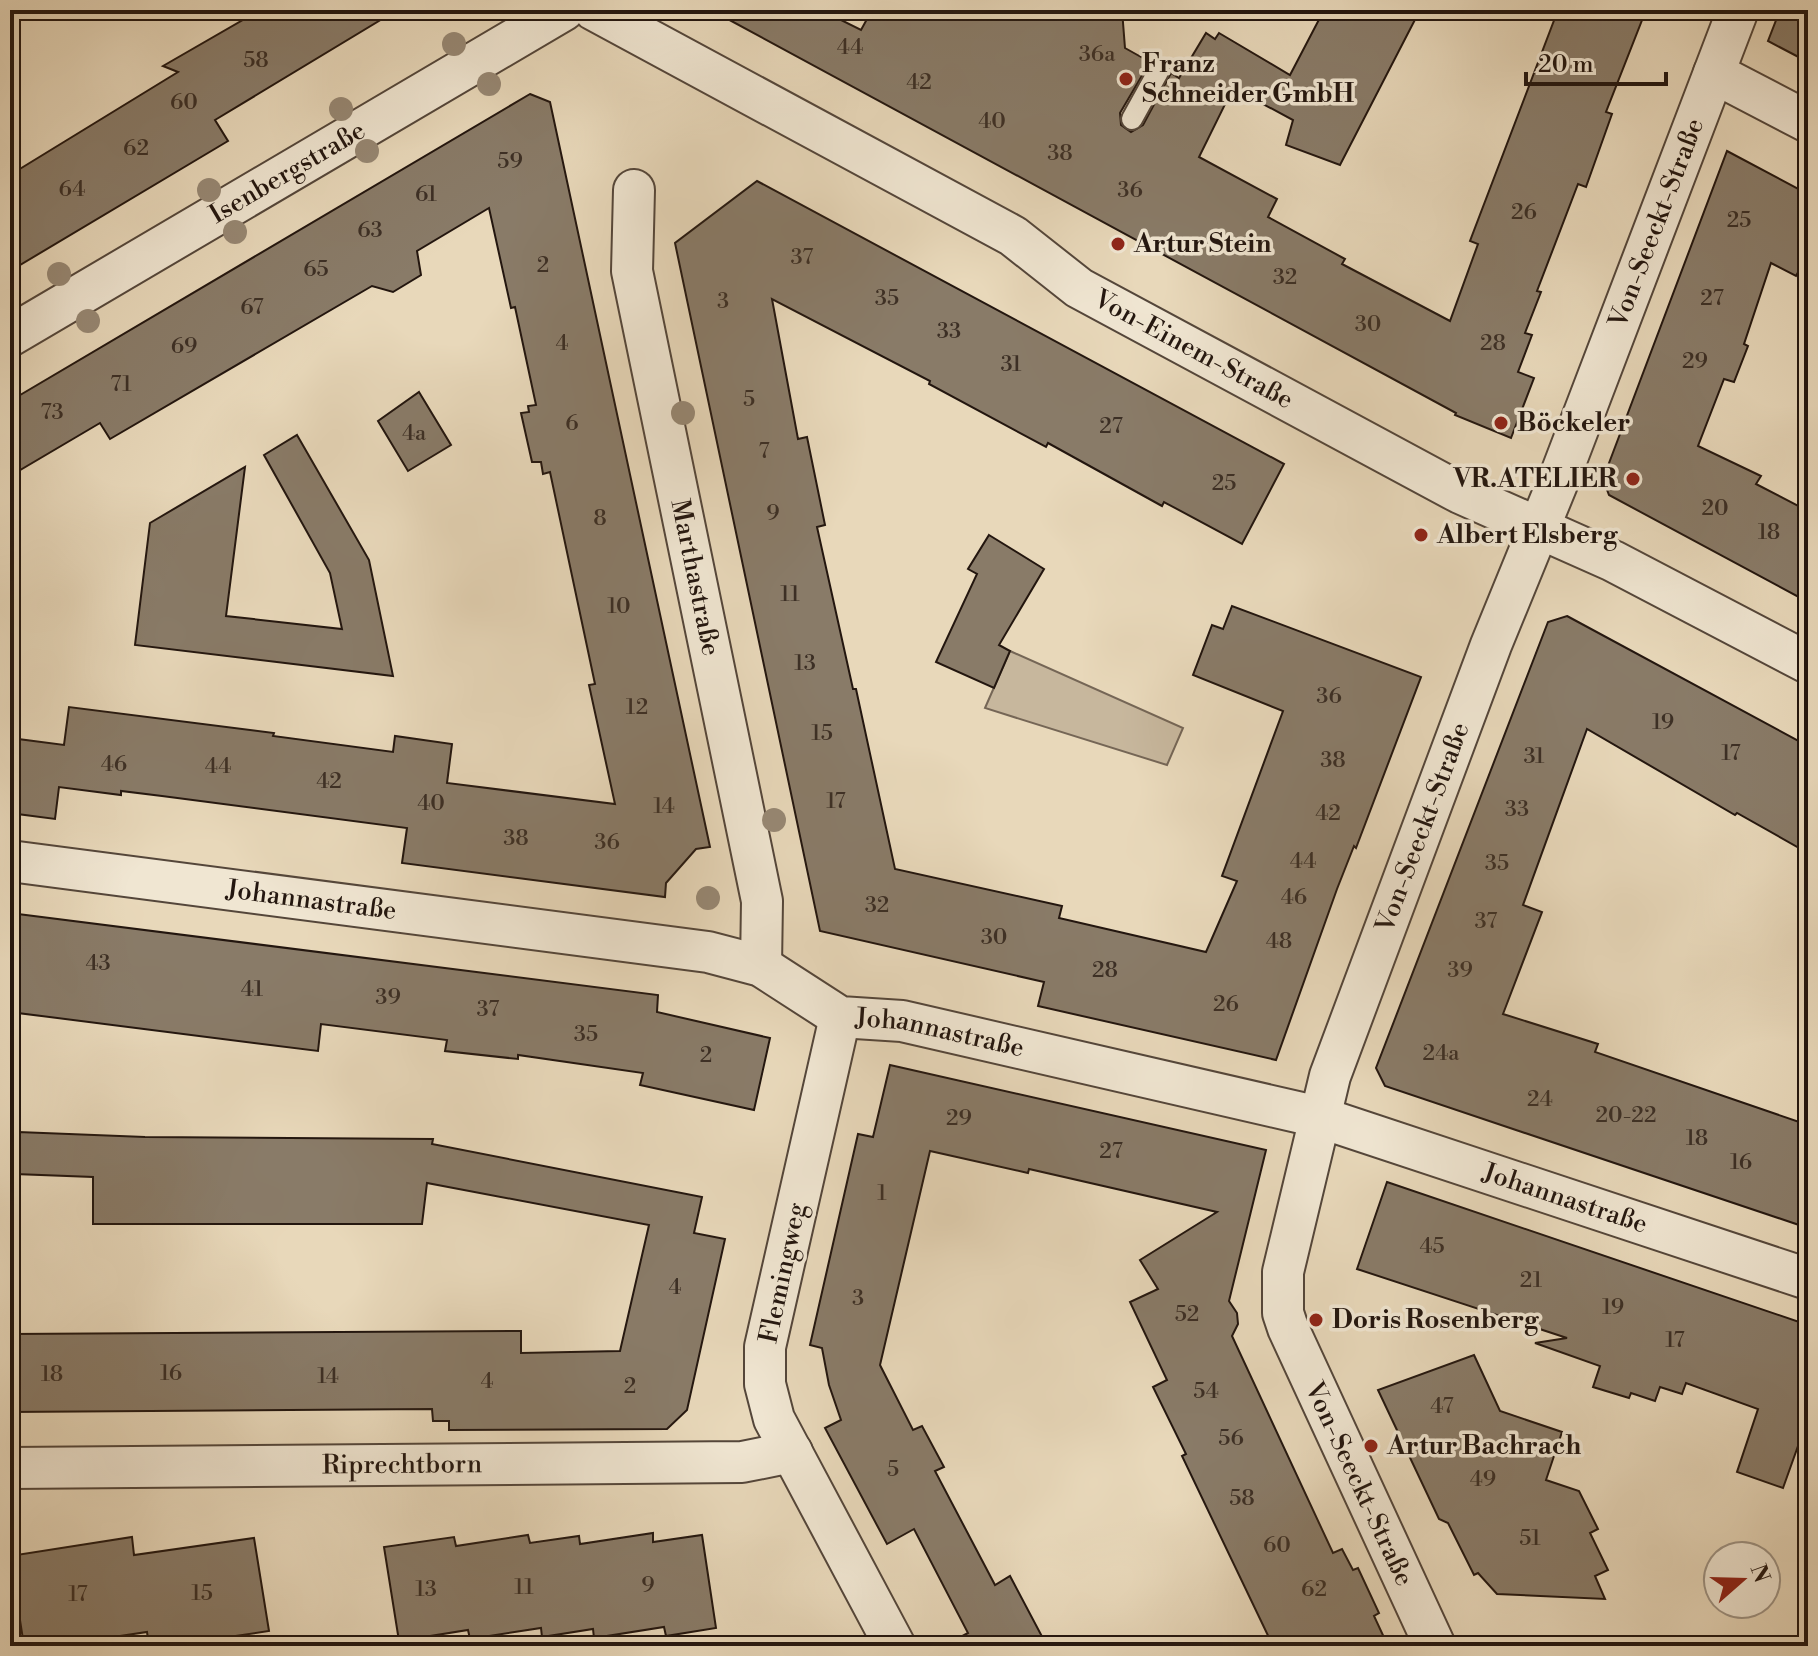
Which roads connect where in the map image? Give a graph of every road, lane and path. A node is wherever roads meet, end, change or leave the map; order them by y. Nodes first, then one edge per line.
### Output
1 (564, 10) edge
2 (594, 10) edge
3 (1738, 10) edge
4 (1158, 72) dead end
5 (1714, 73) junction
6 (1132, 119) dead end
7 (1808, 122) edge
8 (634, 190) dead end
9 (10, 336) edge
10 (1540, 527) junction
11 (1808, 663) edge
12 (10, 861) edge
13 (761, 966) junction
14 (840, 1017) junction
15 (1319, 1117) junction
16 (1808, 1279) edge
17 (792, 1452) junction
18 (10, 1468) edge
19 (895, 1646) edge
20 (1435, 1646) edge

1 - 9 street, Isenbergstraße
2 - 10 street, Von-Einem-Straße
3 - 5 street, Von-Seeckt-Straße
4 - 6 lane
5 - 7 street
5 - 10 street, Von-Seeckt-Straße
8 - 13 street, Marthastraße
10 - 11 street, Von-Einem-Straße
10 - 15 street, Von-Seeckt-Straße
12 - 13 street, Johannastraße
13 - 14 street, Johannastraße
14 - 15 street, Johannastraße
14 - 17 street, Flemingweg
15 - 16 street, Johannastraße
15 - 20 street, Von-Seeckt-Straße
17 - 18 street, Riprechtborn
17 - 19 street, Flemingweg

